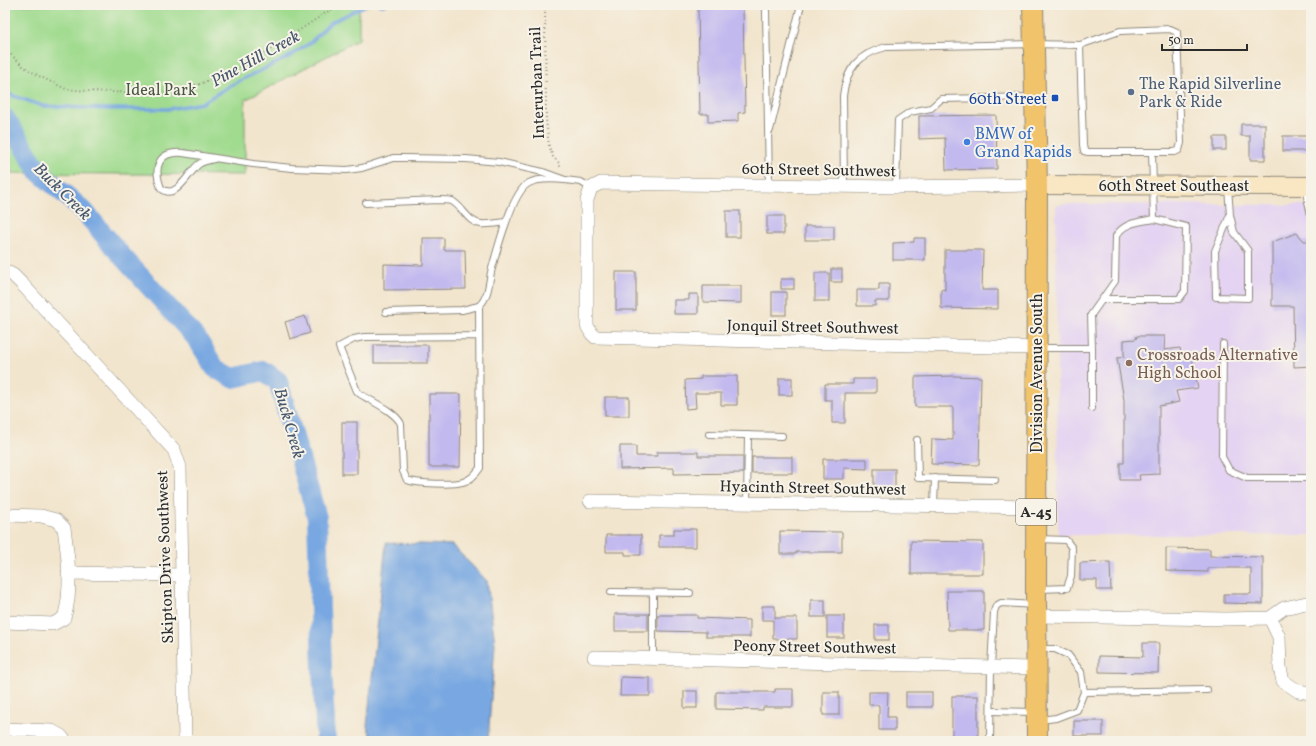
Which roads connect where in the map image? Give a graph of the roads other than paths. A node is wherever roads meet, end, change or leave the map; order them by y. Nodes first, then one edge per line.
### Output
1 (801, 5) edge
2 (1033, 5) edge
3 (766, 11) dead end
4 (1034, 44) junction
5 (1080, 45) junction
6 (1035, 97) junction
7 (768, 140) junction
8 (1152, 152) junction
9 (214, 159) junction
10 (565, 180) junction
11 (596, 185) junction
12 (769, 185) junction
13 (1037, 185) junction
14 (1153, 185) junction
15 (844, 186) junction
16 (1228, 186) junction
17 (1308, 186) edge
18 (896, 187) junction
19 (366, 203) dead end
20 (1230, 215) junction
21 (1311, 215) edge
22 (1154, 219) junction
23 (506, 222) junction
24 (5, 271) edge
25 (1104, 299) junction
26 (479, 306) junction
27 (386, 312) dead end
28 (479, 336) junction
29 (1223, 344) dead end
30 (1036, 348) junction
31 (1092, 348) junction
32 (1092, 408) dead end
33 (709, 434) dead end
34 (748, 435) junction
35 (782, 436) dead end
36 (918, 440) dead end
37 (935, 478) junction
38 (1311, 478) edge
39 (995, 480) dead end
40 (590, 501) dead end
41 (748, 503) junction
42 (934, 506) junction
43 (1036, 507) junction
44 (5, 515) edge
45 (1036, 539) junction
46 (68, 573) junction
47 (182, 575) junction
48 (611, 592) dead end
49 (653, 593) junction
50 (690, 593) dead end
51 (1311, 602) edge
52 (1036, 603) junction
53 (1270, 618) junction
54 (5, 622) edge
55 (594, 657) dead end
56 (653, 659) junction
57 (1036, 659) junction
58 (991, 667) junction
59 (1207, 690) dead end
60 (1084, 692) junction
61 (1311, 693) edge
62 (991, 711) junction
63 (1037, 716) junction
64 (5, 729) edge
65 (65, 741) edge
66 (185, 741) edge
67 (990, 741) edge
68 (1037, 741) edge

1 - 7 lane
2 - 4 main road, Division Avenue South / A-45
3 - 7 lane
4 - 5 lane
4 - 6 main road, Division Avenue South / A-45
4 - 15 lane
5 - 8 lane
5 - 8 lane
6 - 13 main road, Division Avenue South / A-45
6 - 18 lane
7 - 12 lane
8 - 14 lane
9 - 9 lane
9 - 10 lane
10 - 11 lane
10 - 23 lane
11 - 12 street, 60th Street Southwest
11 - 30 street, Jonquil Street Southwest
12 - 15 street, 60th Street Southwest
13 - 14 main road, 60th Street Southeast
13 - 18 street, 60th Street Southwest
13 - 30 main road, Division Avenue South / A-45
14 - 16 main road, 60th Street Southeast
14 - 22 lane
15 - 18 street, 60th Street Southwest
16 - 17 main road, 60th Street Southeast
16 - 20 lane
17 - 21 lane
19 - 23 lane
20 - 20 lane
22 - 25 lane
22 - 25 lane
23 - 26 lane
24 - 47 street, Skipton Drive Southwest
25 - 31 lane
26 - 27 lane
26 - 28 lane
28 - 28 lane
29 - 38 lane
30 - 31 lane
30 - 43 main road, Division Avenue South / A-45
31 - 32 lane
33 - 34 lane
34 - 35 lane
34 - 41 lane
36 - 37 lane
37 - 39 lane
37 - 42 lane
40 - 41 street, Hyacinth Street Southwest
41 - 42 street, Hyacinth Street Southwest
42 - 43 street, Hyacinth Street Southwest
43 - 45 main road, Division Avenue South / A-45
44 - 46 street
45 - 52 main road, Division Avenue South / A-45
45 - 52 lane
46 - 47 street
46 - 54 street
47 - 66 street, Skipton Drive Southwest
48 - 49 lane
49 - 50 lane
49 - 56 lane
51 - 53 street
52 - 53 street
52 - 57 main road, Division Avenue South / A-45
52 - 58 lane
53 - 61 street
55 - 56 street, Peony Street Southwest
56 - 58 street, Peony Street Southwest
57 - 58 street, Peony Street Southwest
57 - 60 lane
57 - 63 main road, Division Avenue South / A-45
58 - 62 lane
59 - 60 lane
60 - 63 lane
62 - 63 lane
62 - 67 lane
63 - 68 main road, Division Avenue South / A-45
64 - 65 street

